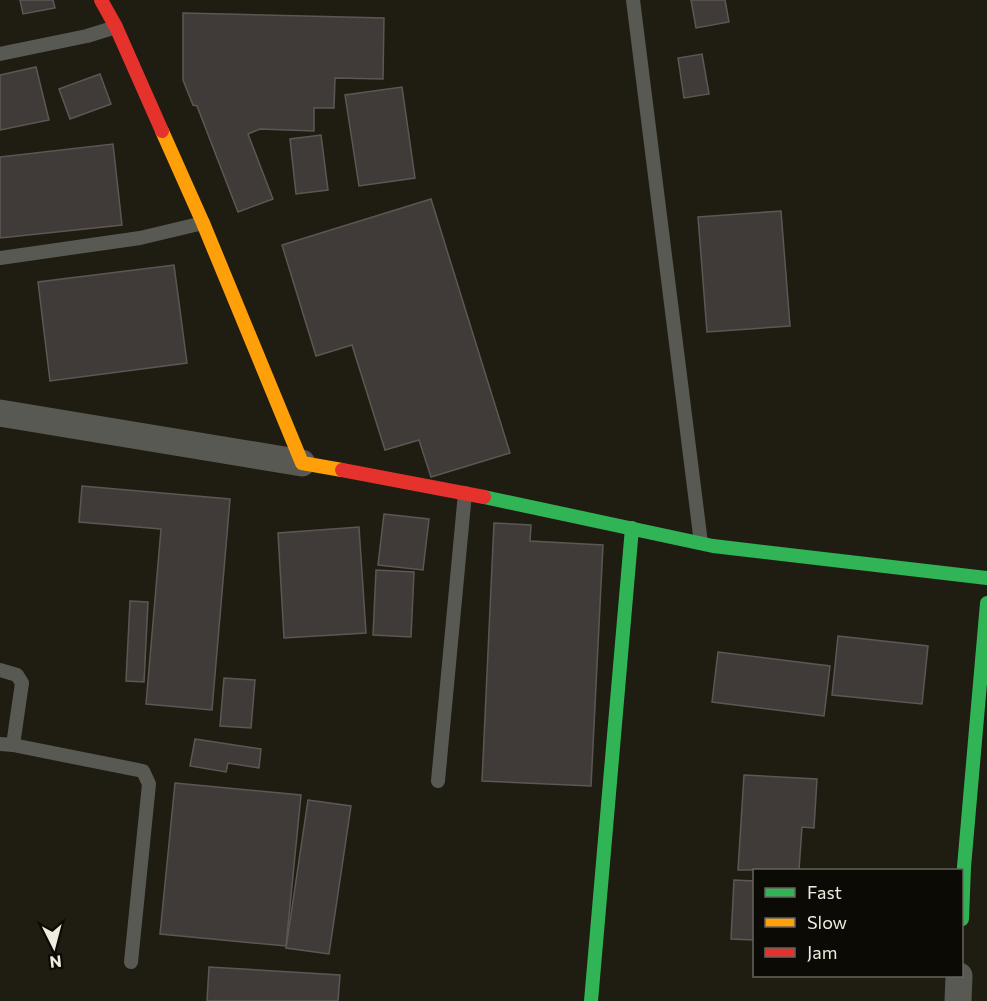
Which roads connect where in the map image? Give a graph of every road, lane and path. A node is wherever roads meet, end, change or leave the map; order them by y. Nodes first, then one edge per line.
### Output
1 (101, 0) edge
2 (633, 0) edge
3 (116, 27) junction
4 (0, 54) edge
5 (203, 223) junction
6 (0, 258) edge
7 (0, 413) edge
8 (302, 463) junction
9 (465, 493) junction
10 (632, 528) junction
11 (701, 543) junction
12 (987, 578) edge
13 (987, 603) edge
14 (0, 670) edge
15 (7, 744) edge
16 (438, 781) dead end
17 (963, 893) edge
18 (131, 962) dead end
19 (959, 977) edge
20 (591, 1001) edge
21 (958, 1001) edge

1 - 3 street
2 - 11 lane
3 - 4 lane
3 - 5 street
5 - 6 lane
5 - 8 street
7 - 8 street
8 - 9 street
9 - 10 street
9 - 16 lane
10 - 11 street
10 - 20 street
11 - 12 street
13 - 17 street
14 - 15 lane
15 - 18 lane
19 - 21 street

